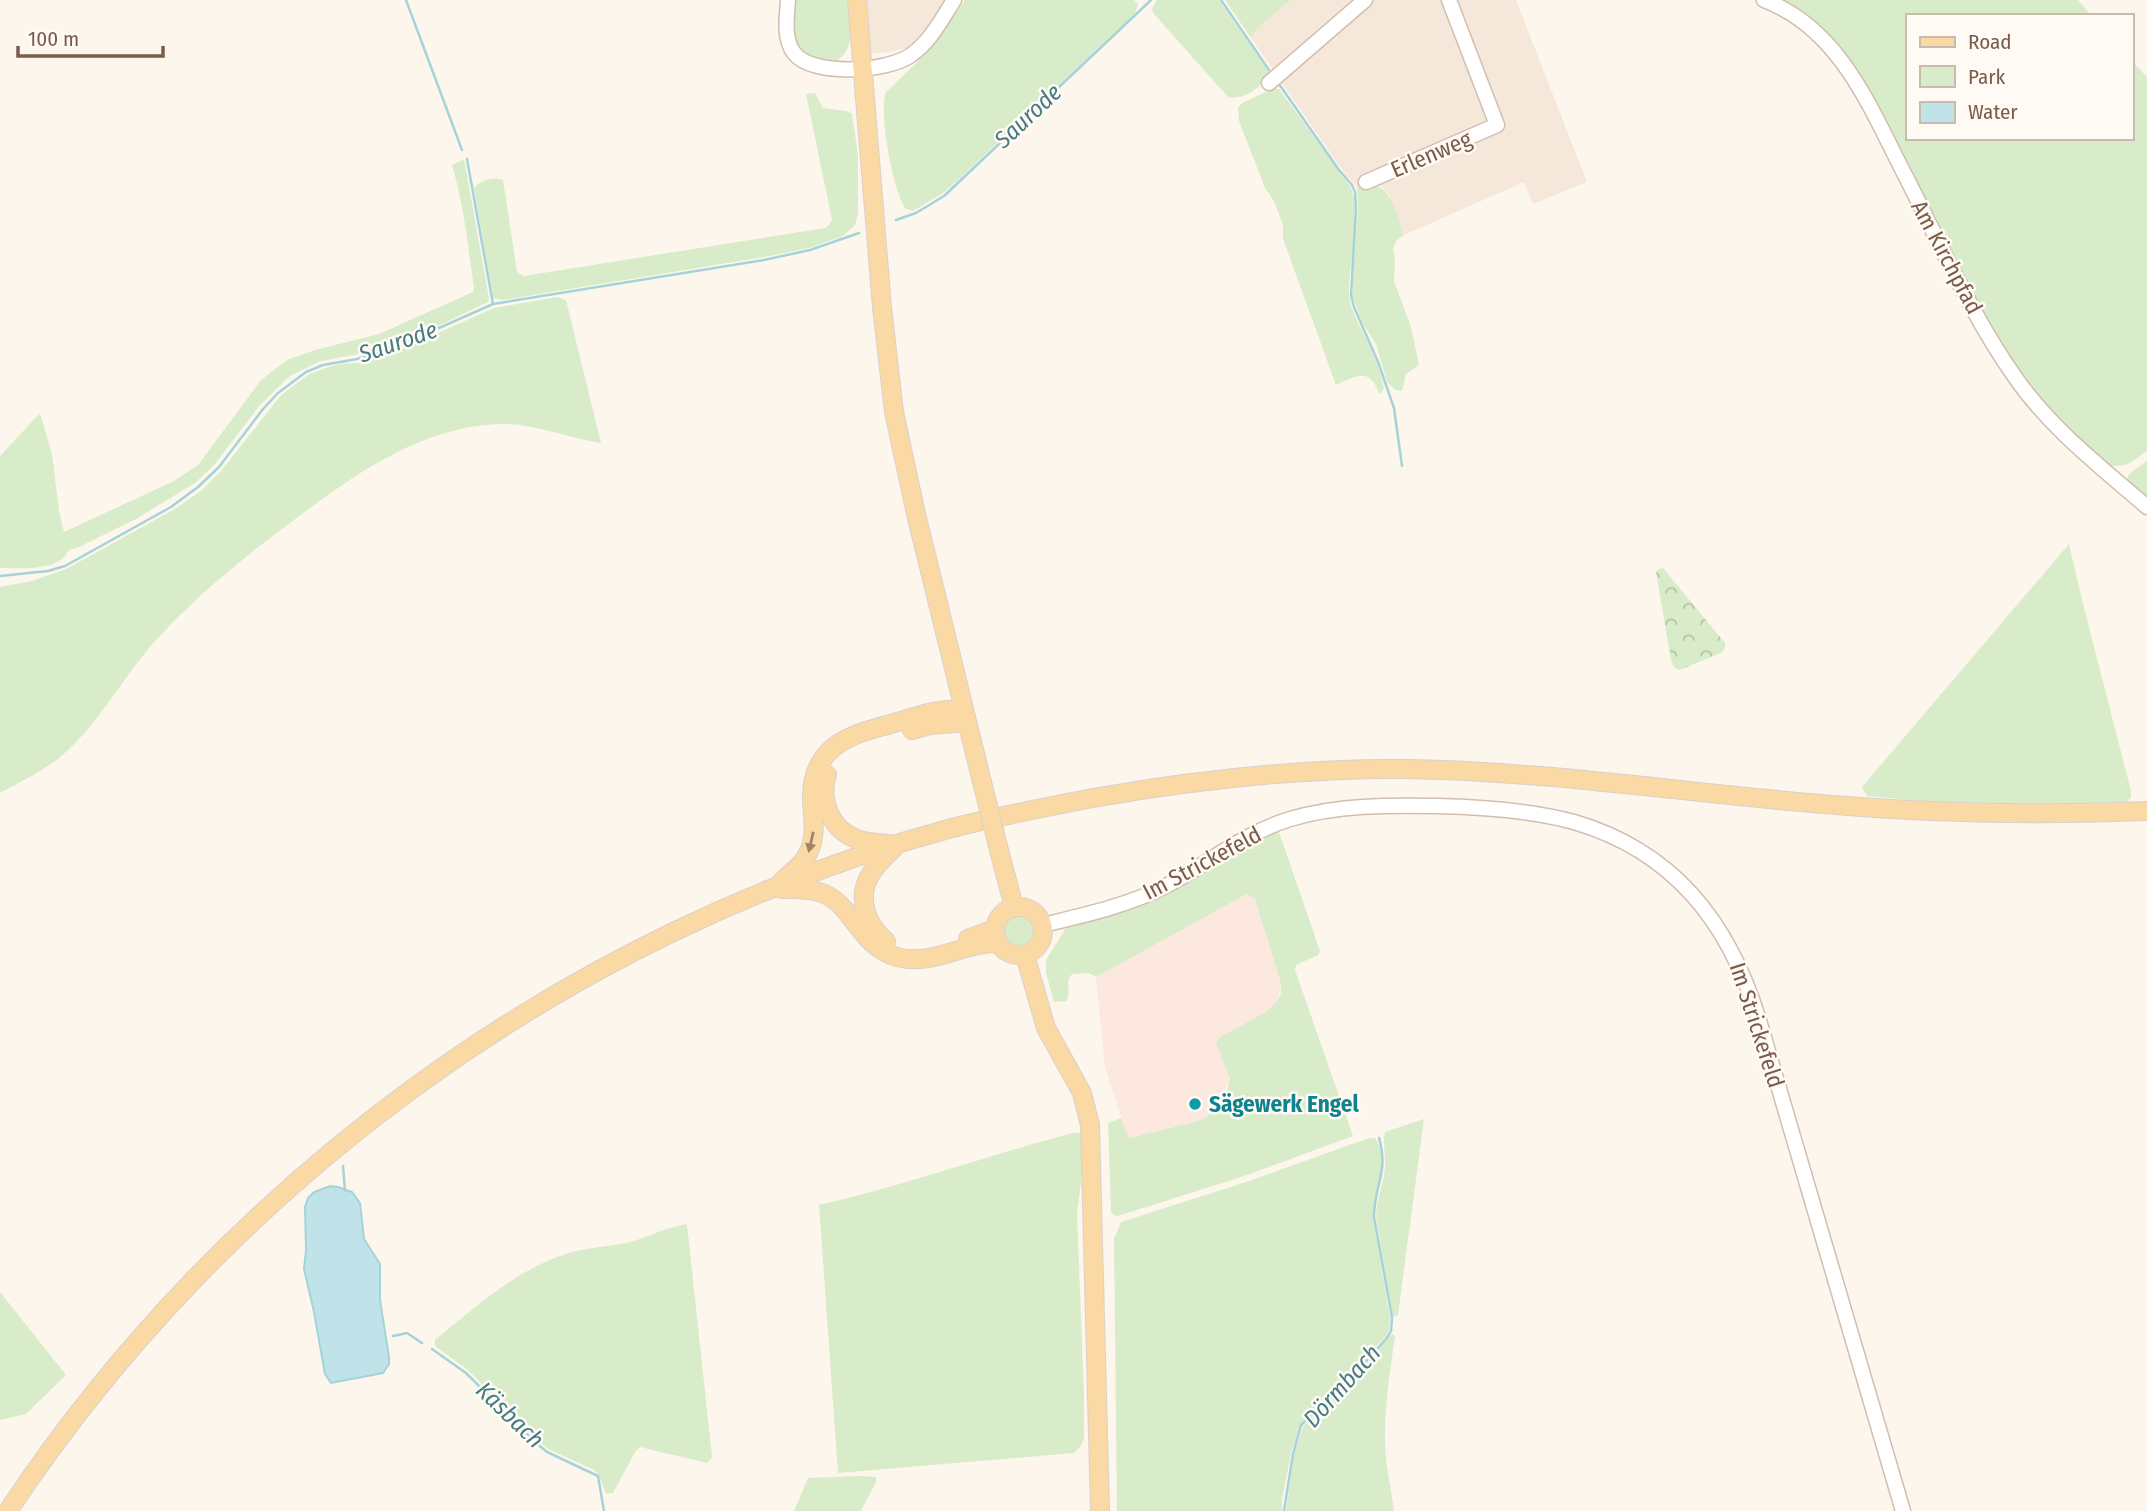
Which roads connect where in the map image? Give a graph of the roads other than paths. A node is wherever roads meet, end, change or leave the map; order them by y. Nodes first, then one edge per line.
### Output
1 (788, 0) edge
2 (857, 0) edge
3 (954, 0) edge
4 (1365, 0) edge
5 (1449, 0) edge
6 (1764, 0) edge
7 (862, 68) junction
8 (1269, 83) dead end
9 (1366, 182) dead end
10 (2147, 507) edge
11 (953, 667) junction
12 (932, 713) junction
13 (966, 716) junction
14 (2147, 811) edge
15 (897, 845) junction
16 (774, 888) junction
17 (1014, 907) junction
18 (1043, 925) junction
19 (997, 936) junction
20 (1025, 955) junction
21 (8, 1511) edge
22 (1100, 1511) edge
23 (1903, 1511) edge

1 - 7 street
2 - 7 main road
3 - 7 street
4 - 8 street
5 - 9 street, Erlenweg
6 - 10 street, Am Kirchpfad
7 - 11 main road
11 - 12 main road
11 - 13 main road
12 - 13 main road
12 -> 16 main road
13 - 15 main road
13 - 17 main road, bridge
14 - 15 main road
15 - 16 main road
15 - 19 main road
16 - 19 main road
16 - 21 main road
17 - 18 main road
17 - 19 main road
18 - 20 main road
18 - 23 street, Im Strickefeld
19 - 20 main road
20 - 22 main road

